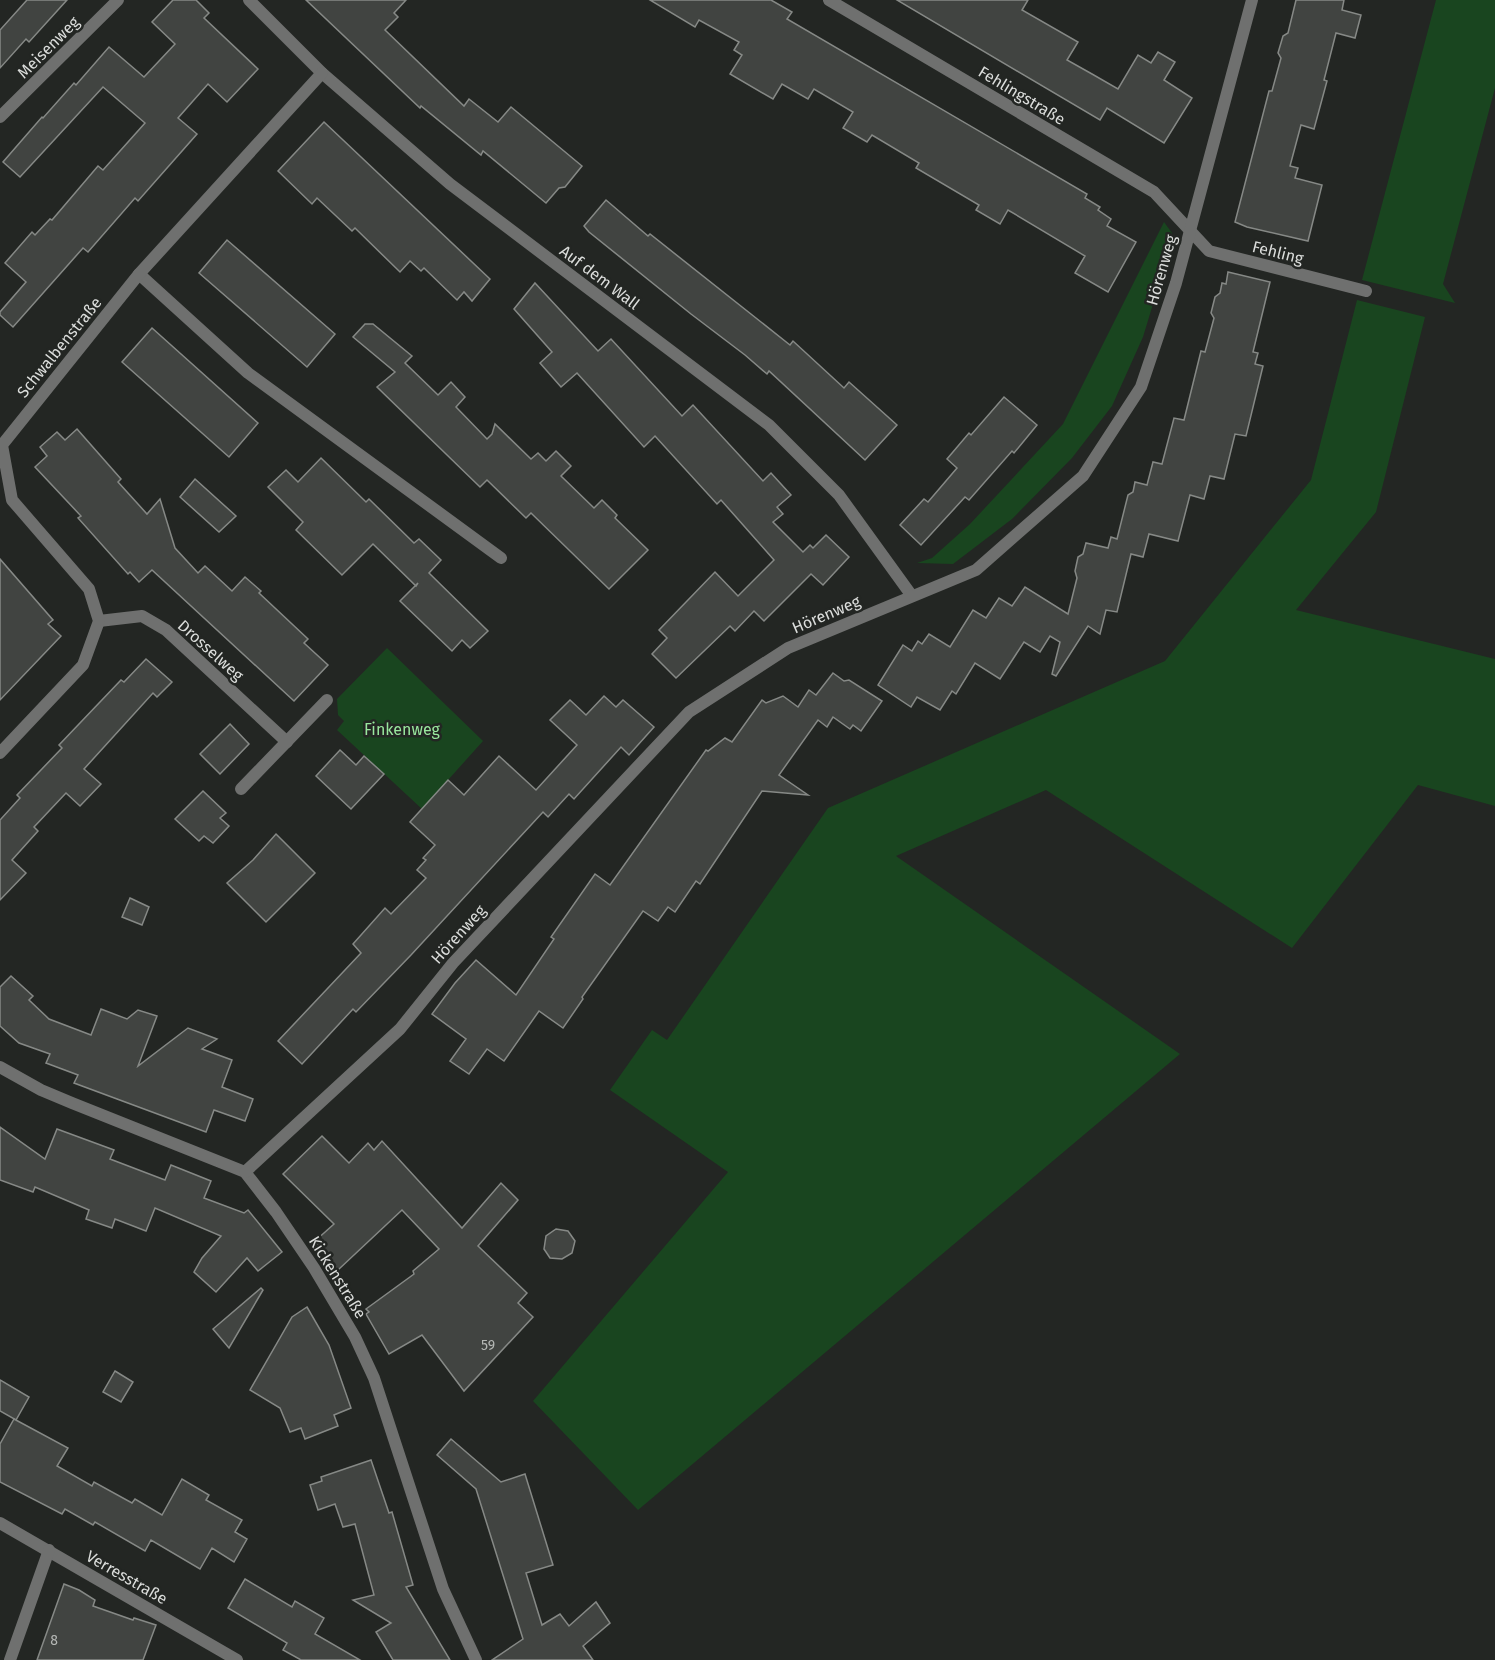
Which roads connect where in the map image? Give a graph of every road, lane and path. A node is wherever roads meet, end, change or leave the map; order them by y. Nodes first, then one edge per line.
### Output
1 (118, 0) edge
2 (249, 0) edge
3 (829, 0) edge
4 (1252, 0) edge
5 (322, 73) junction
6 (0, 117) edge
7 (1190, 231) junction
8 (139, 274) junction
9 (1366, 291) dead end
10 (1, 445) edge
11 (501, 558) dead end
12 (912, 596) junction
13 (99, 621) junction
14 (327, 700) dead end
15 (287, 742) junction
16 (0, 753) edge
17 (241, 789) dead end
18 (0, 1067) edge
19 (245, 1172) junction
20 (0, 1523) edge
21 (49, 1550) junction
22 (10, 1660) edge
23 (237, 1660) edge
24 (476, 1660) edge

1 - 6 street, Meisenweg
2 - 5 street, Auf dem Wall
3 - 7 street, Fehlingstraße
4 - 7 street, Hörenweg
5 - 8 street, Schwalbenstraße
5 - 12 street, Auf dem Wall
7 - 9 street, Fehling
7 - 12 street, Hörenweg
8 - 10 street, Schwalbenstraße
8 - 11 street
10 - 13 street, Schwalbenstraße
12 - 19 street, Hörenweg
13 - 15 street, Drosselweg
13 - 16 street
14 - 15 street
15 - 17 street
18 - 19 street
19 - 24 street, Kickenstraße
20 - 21 street, Verresstraße
21 - 22 street
21 - 23 street, Verresstraße

